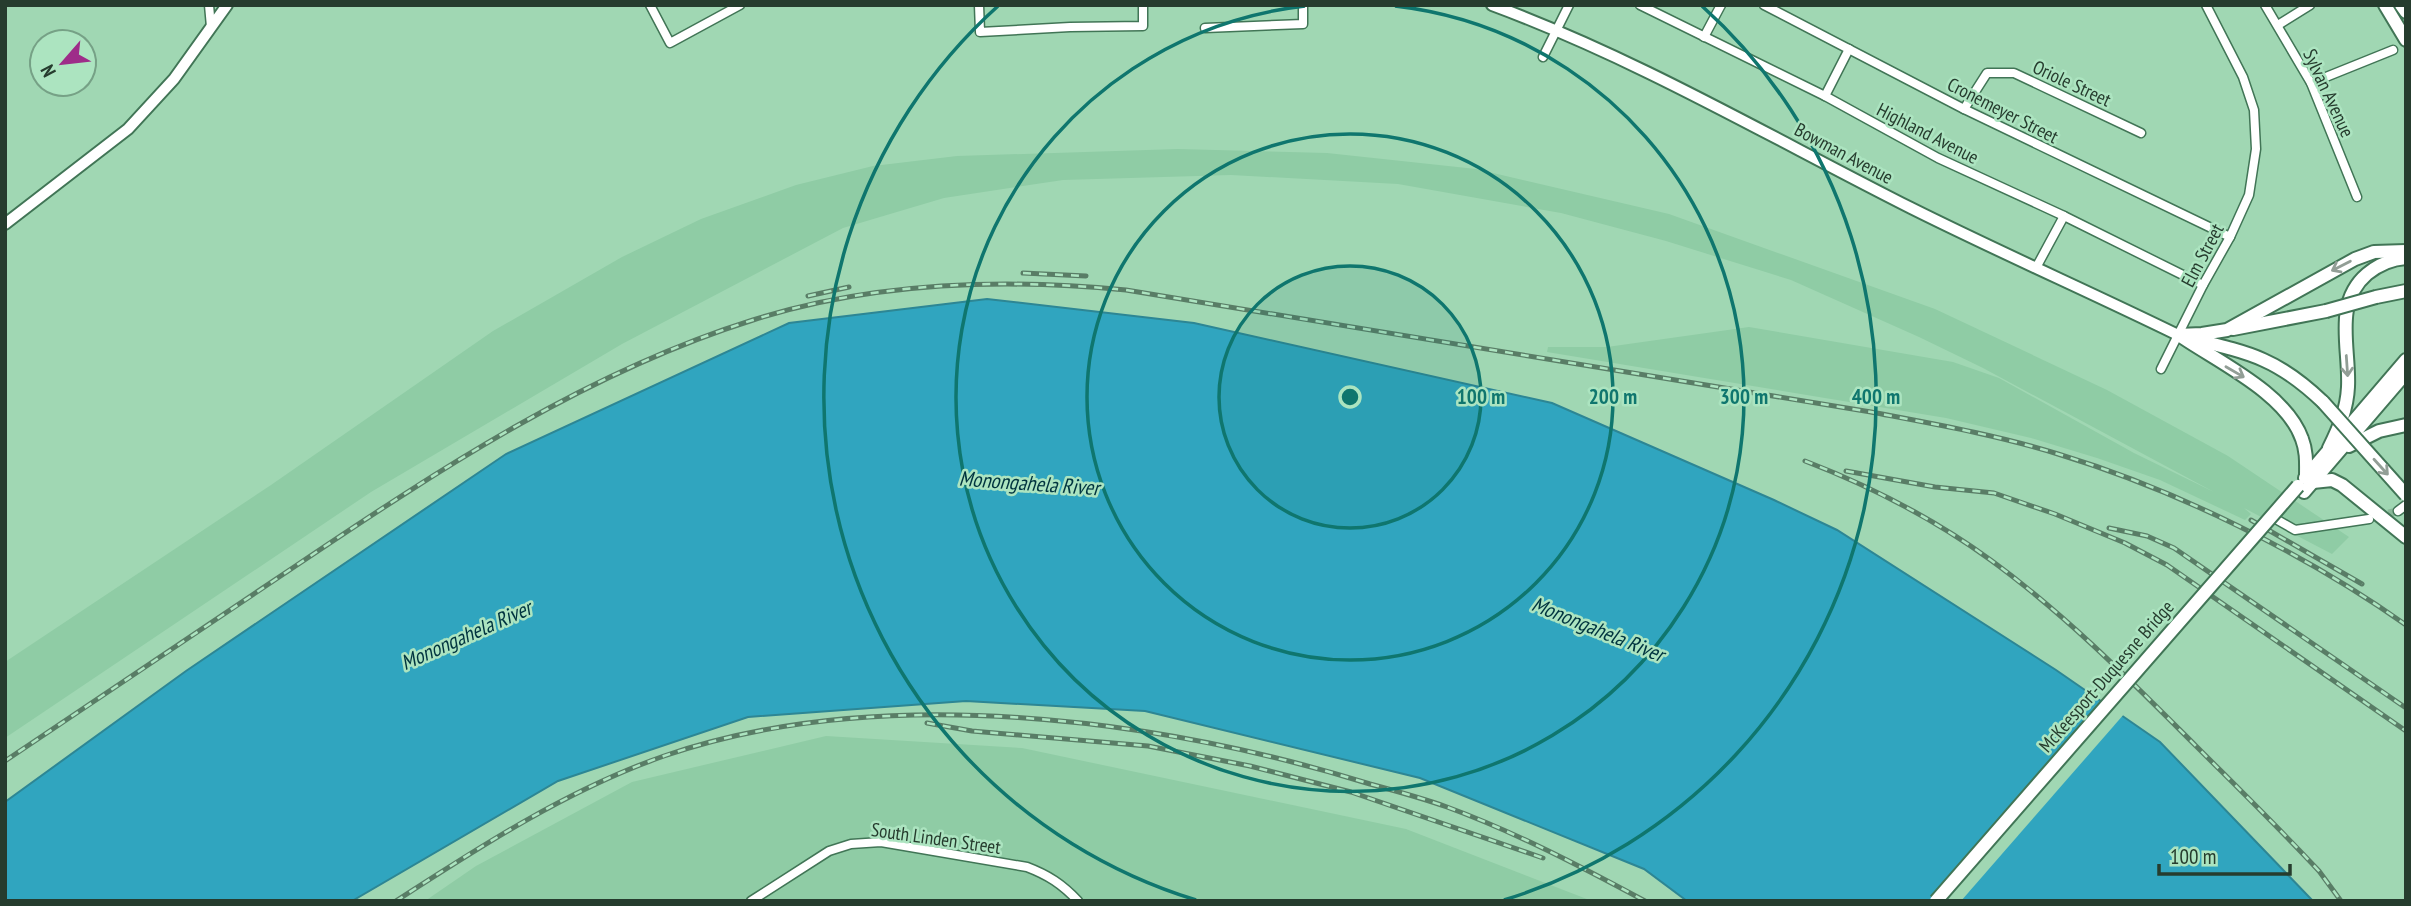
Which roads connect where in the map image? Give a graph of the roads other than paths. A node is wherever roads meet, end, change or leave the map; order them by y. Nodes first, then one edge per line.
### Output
1 (209, 5) edge
2 (227, 5) edge
3 (650, 5) edge
4 (740, 5) edge
5 (979, 5) edge
6 (1143, 5) edge
7 (1303, 5) edge
8 (1492, 5) edge
9 (1569, 5) edge
10 (1640, 5) edge
11 (1721, 5) edge
12 (1764, 5) edge
13 (2206, 5) edge
14 (2265, 5) edge
15 (2310, 5) edge
16 (2385, 5) edge
17 (2401, 5) edge
18 (2406, 12) edge
19 (2278, 26) junction
20 (211, 28) junction
21 (1205, 28) dead end
22 (1558, 29) junction
23 (1704, 37) junction
24 (2406, 40) edge
25 (1849, 49) junction
26 (2393, 50) dead end
27 (1543, 57) dead end
28 (2311, 83) junction
29 (1825, 96) junction
30 (1964, 109) junction
31 (2141, 133) dead end
32 (2357, 197) dead end
33 (2064, 216) junction
34 (5, 224) edge
35 (2230, 237) junction
36 (2406, 251) edge
37 (2406, 258) edge
38 (2037, 267) junction
39 (2203, 285) junction
40 (2406, 291) edge
41 (2227, 330) junction
42 (2178, 335) junction
43 (2406, 360) edge
44 (2161, 369) dead end
45 (2406, 373) edge
46 (2406, 425) edge
47 (2335, 450) junction
48 (2305, 484) junction
49 (2406, 495) edge
50 (2406, 505) edge
51 (2398, 511) tunnel mouth
52 (2274, 518) dead end
53 (2369, 519) tunnel mouth
54 (2406, 537) edge
55 (751, 901) edge
56 (1078, 901) edge
57 (1936, 901) edge
58 (1946, 901) edge

1 - 20 street
2 - 20 main road
3 - 4 street
5 - 6 street
7 - 21 street
8 - 22 main road, Bowman Avenue
9 - 22 street
10 - 23 street, Highland Avenue
11 - 23 street
12 - 25 street, Cronemeyer Street
13 - 35 street, Elm Street
14 - 19 street, Sylvan Avenue
15 - 19 street
16 - 24 main road
17 - 18 main road
19 - 28 street, Sylvan Avenue
20 - 34 main road
22 - 27 street
22 - 38 main road, Bowman Avenue
23 - 29 street, Highland Avenue
25 - 29 street
25 - 30 street, Cronemeyer Street
26 - 28 street
28 - 32 street, Sylvan Avenue
29 - 33 street, Highland Avenue
30 - 31 street, Oriole Street
30 - 35 street, Cronemeyer Street
33 - 38 street
33 - 39 street, Highland Avenue
35 - 39 street, Elm Street
36 -> 41 main road
37 -> 47 main road
38 - 42 main road, Bowman Avenue
39 - 42 street, Elm Street
40 - 41 main road, bridge
41 - 42 main road
42 - 44 street, Elm Street
42 -> 48 main road
42 -> 49 main road, bridge
43 - 47 main road
45 - 47 main road
46 - 47 main road
47 - 48 main road
48 - 54 main road
48 - 57 main road, McKeesport-Duquesne Bridge, bridge
48 - 58 main road, McKeesport-Duquesne Bridge
50 - 51 street
52 - 53 street
55 - 56 street, South Linden Street

